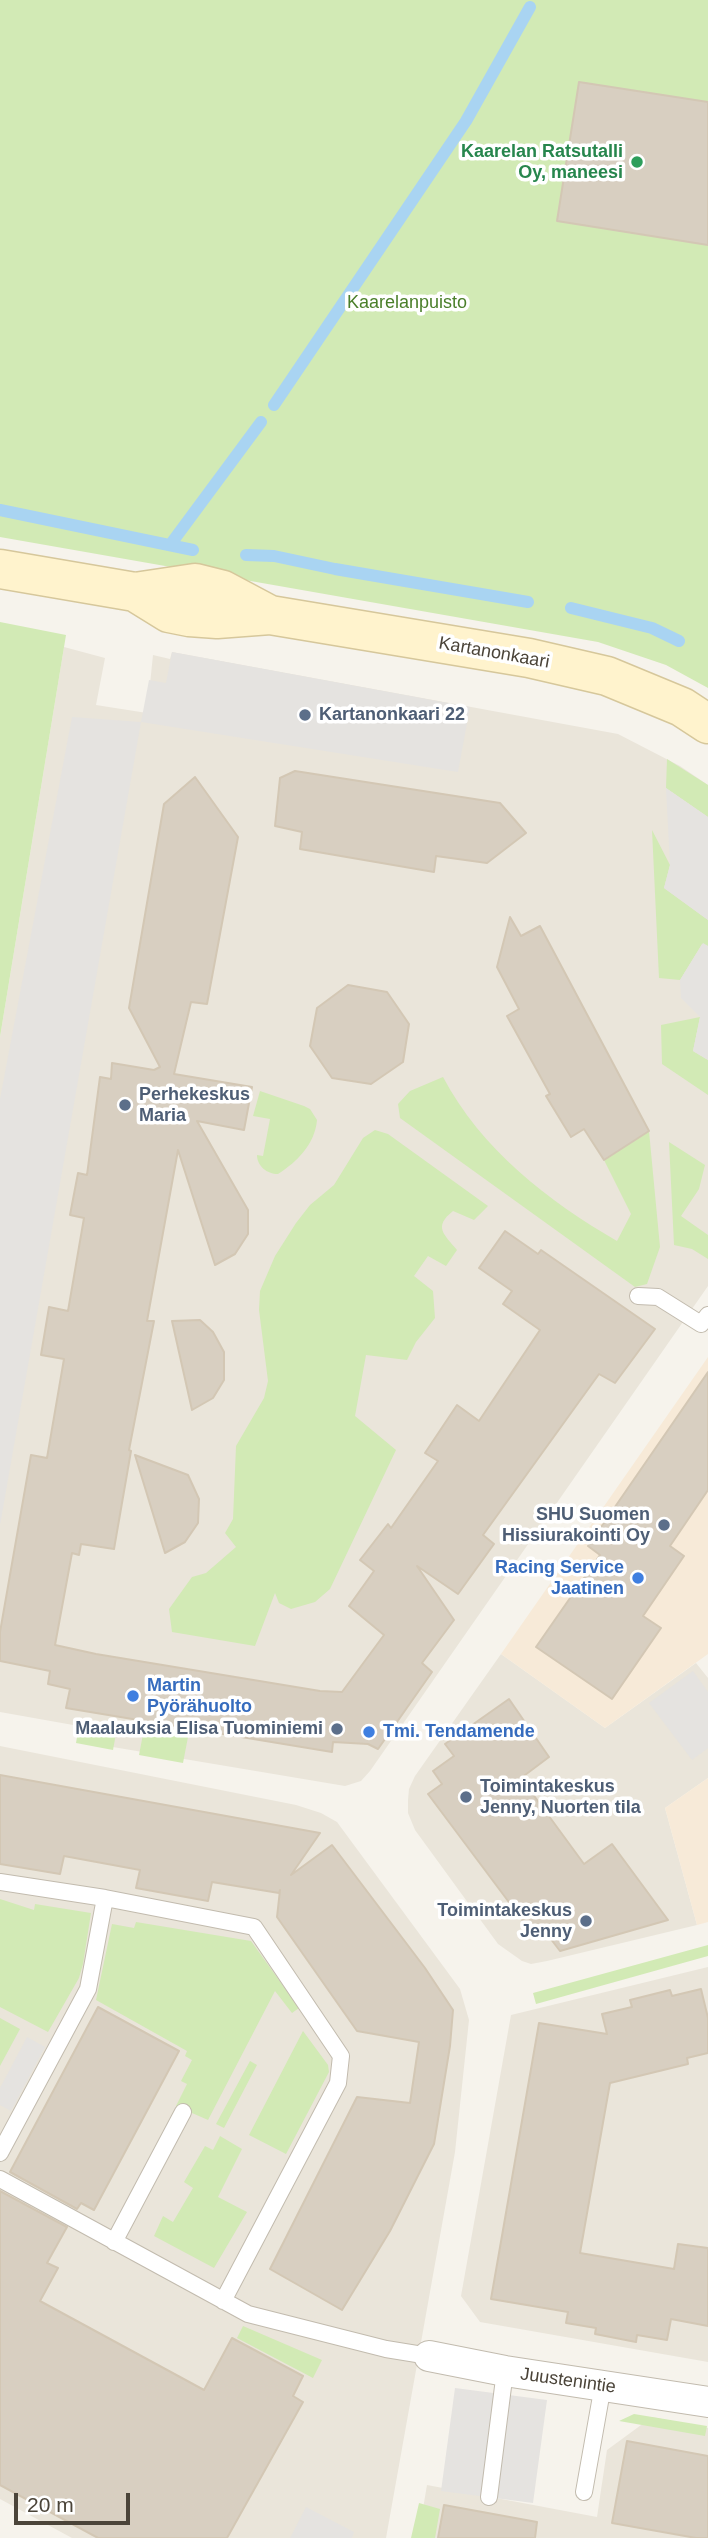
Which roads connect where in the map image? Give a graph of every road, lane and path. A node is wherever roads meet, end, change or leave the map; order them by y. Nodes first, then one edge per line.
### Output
1 (0, 569) edge
2 (708, 724) edge
3 (638, 1296) dead end
4 (704, 1319) edge
5 (0, 1882) edge
6 (105, 1898) junction
7 (183, 2112) dead end
8 (0, 2153) edge
9 (0, 2179) edge
10 (114, 2242) junction
11 (223, 2301) junction
12 (429, 2356) joint
13 (505, 2371) junction
14 (603, 2385) junction
15 (708, 2402) edge
16 (584, 2492) dead end
17 (489, 2497) dead end

1 - 2 street, Kartanonkaari
3 - 4 lane
5 - 6 lane
6 - 8 lane
6 - 11 lane
7 - 10 lane
9 - 10 lane
10 - 11 lane
11 - 12 lane
12 - 13 street, Juustenintie
13 - 14 street, Juustenintie
13 - 17 lane
14 - 15 street, Juustenintie
14 - 16 lane

